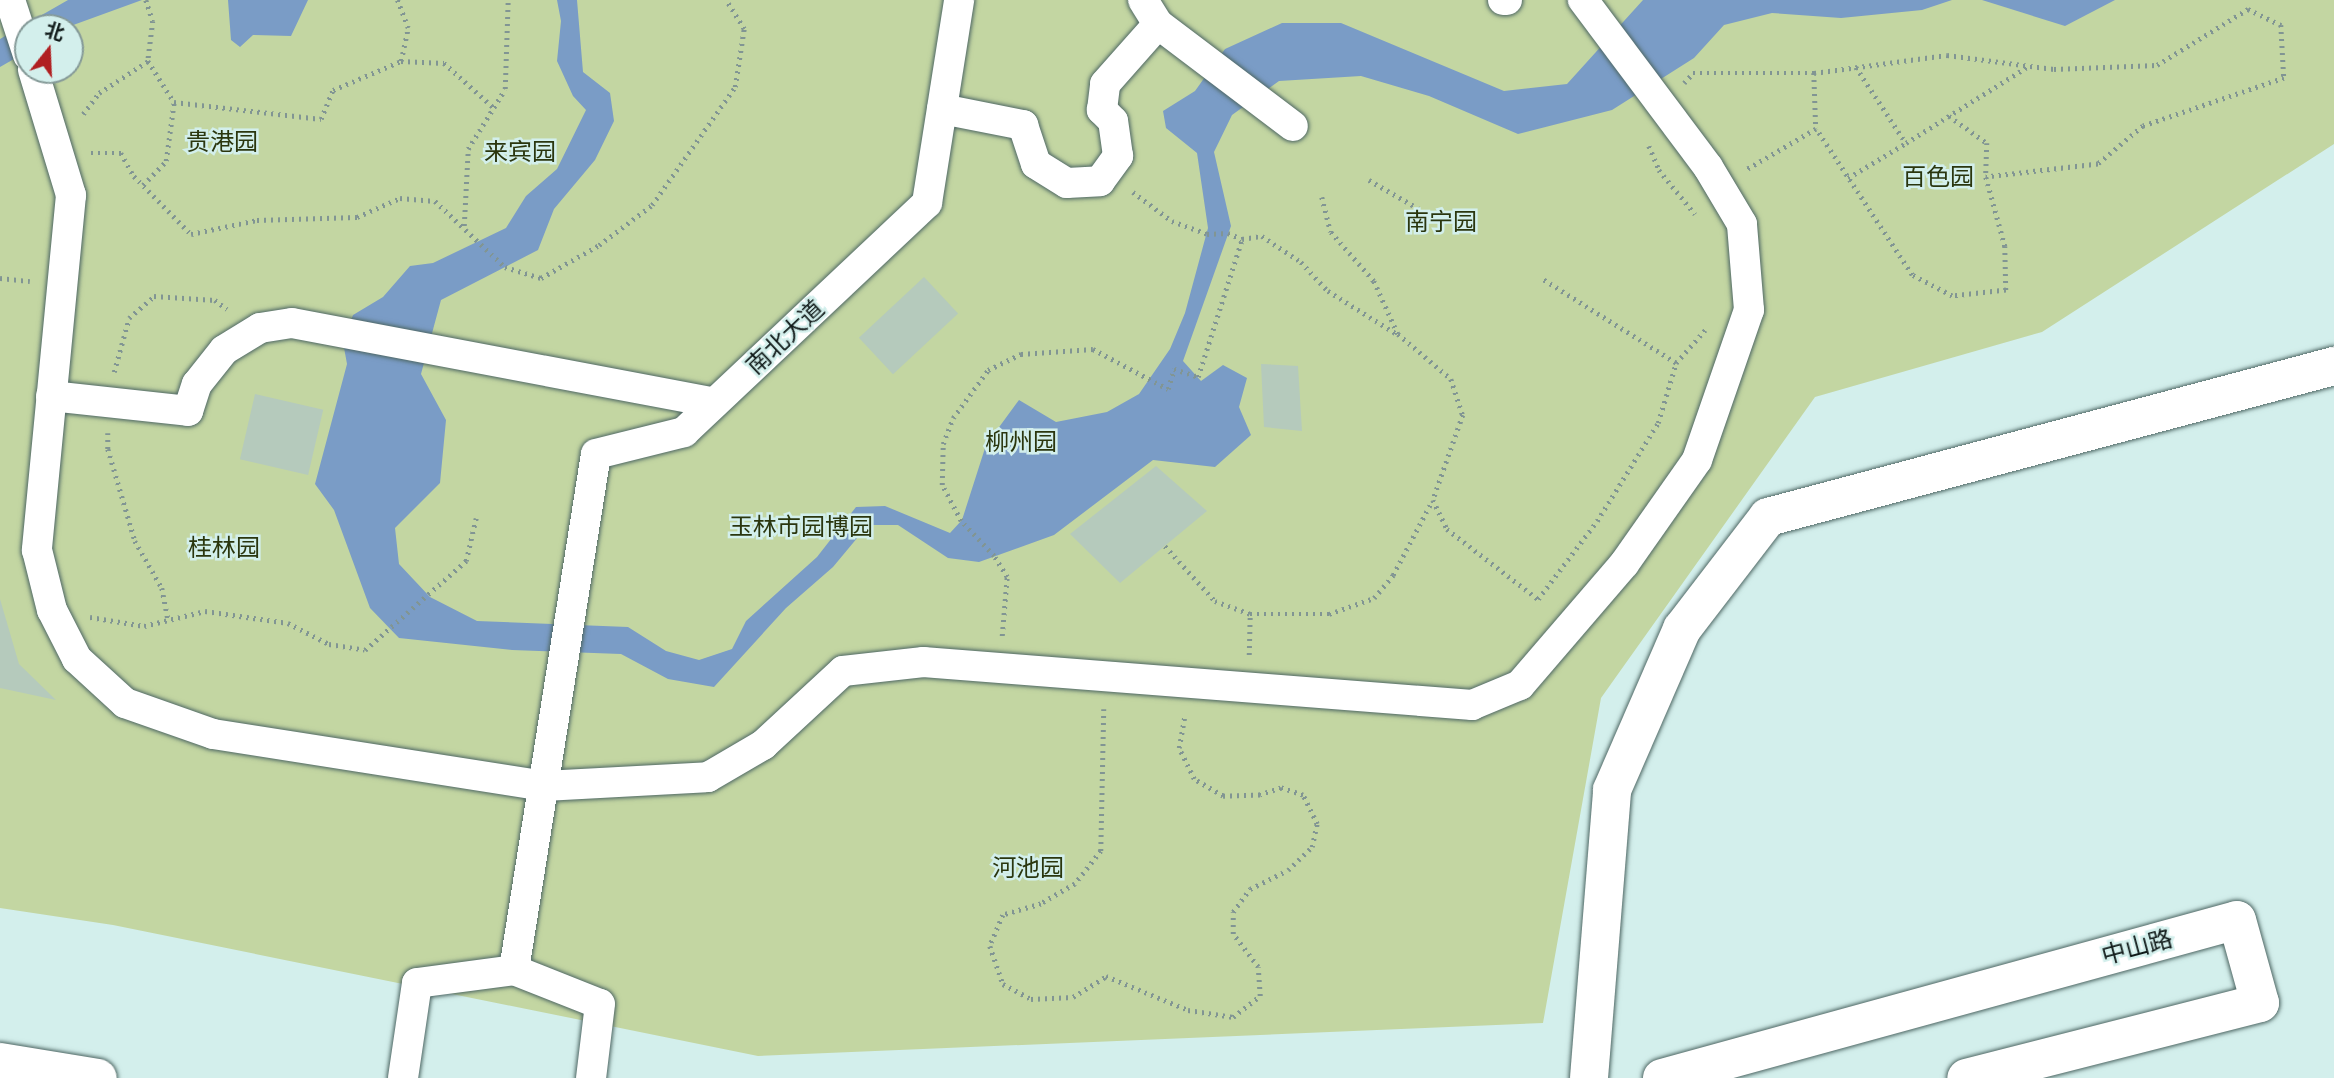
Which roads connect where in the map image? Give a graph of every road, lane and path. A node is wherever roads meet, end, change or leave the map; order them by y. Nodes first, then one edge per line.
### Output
1 (146, 0) edge
2 (397, 0) edge
3 (508, 0) edge
4 (726, 0) edge
5 (959, 0) edge
6 (1583, 0) edge
7 (1151, 12) edge
8 (148, 61) junction
9 (401, 61) junction
10 (2028, 66) junction
11 (1856, 67) junction
12 (1814, 73) junction
13 (36, 84) edge
14 (1653, 97) junction
15 (174, 102) junction
16 (493, 107) junction
17 (942, 108) junction
18 (1950, 116) junction
19 (85, 122) dead end
20 (1293, 126) dead end
21 (1816, 129) junction
22 (91, 142) dead end
23 (1906, 143) junction
24 (94, 152) junction
25 (61, 165) junction
26 (1986, 177) junction
27 (1848, 178) junction
28 (1369, 180) dead end
29 (1100, 181) junction
30 (143, 185) junction
31 (1719, 186) junction
32 (1322, 197) dead end
33 (1442, 222) dead end
34 (1702, 223) dead end
35 (464, 228) junction
36 (1242, 239) junction
37 (1542, 279) dead end
38 (1709, 326) dead end
39 (1398, 334) junction
40 (1676, 363) junction
41 (2334, 366) edge
42 (51, 396) junction
43 (714, 403) junction
44 (1433, 500) junction
45 (476, 518) dead end
46 (1165, 546) dead end
47 (51, 610) junction
48 (1251, 614) junction
49 (998, 668) junction
50 (1106, 677) junction
51 (1186, 683) junction
52 (1249, 688) junction
53 (544, 786) junction
54 (514, 970) junction
55 (0, 1062) edge
56 (98, 1078) edge
57 (403, 1078) edge
58 (591, 1078) edge
59 (1589, 1078) edge
60 (1662, 1078) edge
61 (1966, 1078) edge

1 - 8 path
2 - 9 path
3 - 16 path
4 - 35 path
5 - 17 street, 南北大道
6 - 14 street
7 - 20 street
7 - 29 street
8 - 15 path
8 - 19 path
9 - 15 path
9 - 16 path
10 - 11 path
10 - 18 path
10 - 26 path
11 - 12 path
11 - 23 path
12 - 14 path
12 - 21 path
13 - 25 street
14 - 31 street
14 - 34 path
15 - 30 path
16 - 35 path
17 - 29 street
17 - 43 street, 南北大道
18 - 23 path
18 - 26 path
21 - 27 path
21 - 31 path
22 - 24 path
23 - 27 path
24 - 25 path
24 - 30 path
25 - 42 street
26 - 27 path
28 - 33 path
29 - 36 path
30 - 35 path
31 - 52 street
32 - 39 path
36 - 39 path
36 - 49 path
37 - 40 path
38 - 40 path
39 - 44 path
40 - 44 path
41 - 59 street
42 - 43 street
42 - 47 street
43 - 53 street, 南北大道
44 - 48 path
45 - 47 path
46 - 48 path
47 - 53 street
48 - 52 path
49 - 50 street
49 - 53 street
50 - 51 street
50 - 51 path
51 - 52 street
53 - 54 street
54 - 57 street
54 - 58 street
55 - 56 street
60 - 61 street, 中山路

